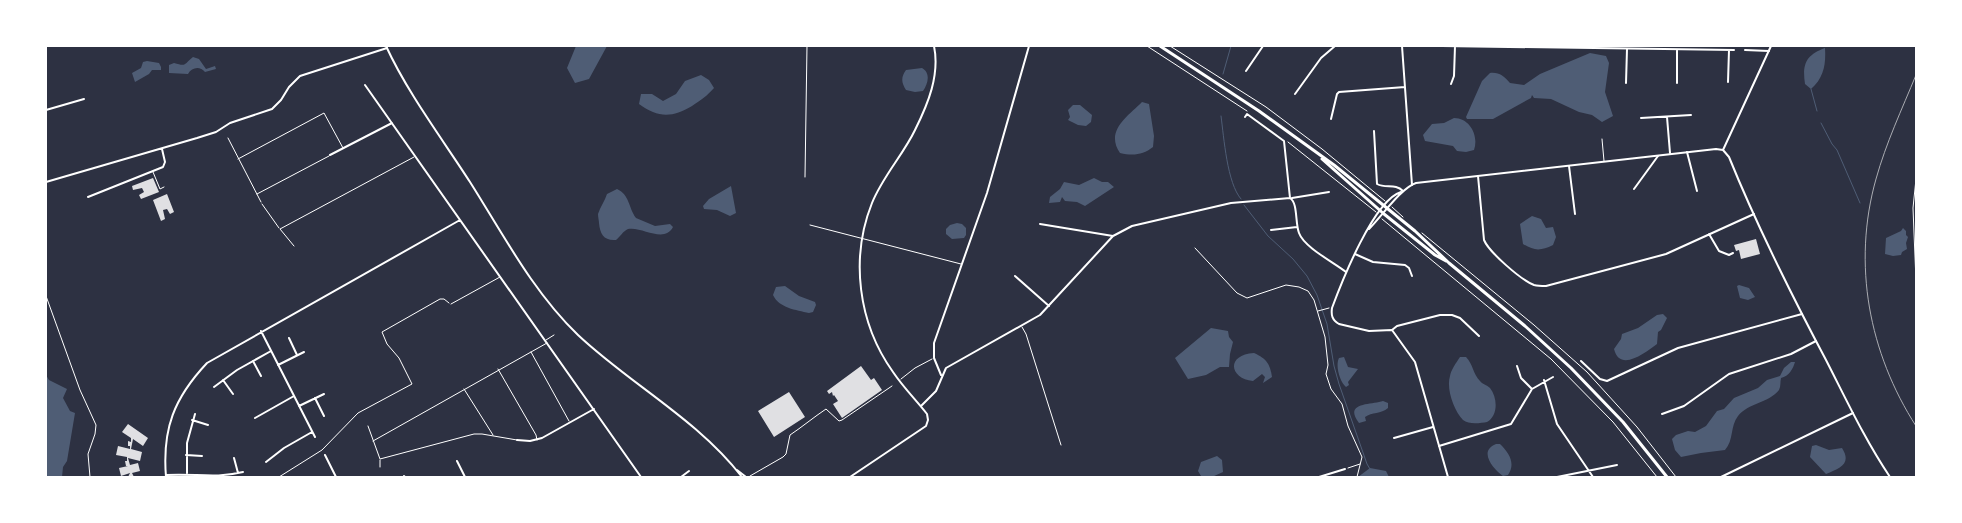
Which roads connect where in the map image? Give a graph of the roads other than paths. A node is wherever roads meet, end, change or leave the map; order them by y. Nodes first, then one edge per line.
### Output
1 (391, 46) edge
2 (934, 46) edge
3 (1029, 46) edge
4 (1160, 46) edge
5 (1263, 46) edge
6 (1335, 46) edge
7 (1402, 46) edge
8 (1442, 46) edge
9 (1454, 46) edge
10 (1771, 46) edge
11 (387, 47) edge
12 (1534, 47) edge
13 (1603, 47) edge
14 (1648, 48) edge
15 (1627, 49) junction
16 (1677, 50) junction
17 (1729, 50) junction
18 (1734, 50) dead end
19 (1745, 50) dead end
20 (1769, 51) junction
21 (1246, 71) dead end
22 (1728, 82) dead end
23 (1626, 83) dead end
24 (1451, 84) dead end
25 (1677, 84) dead end
26 (365, 86) dead end
27 (1405, 87) junction
28 (1295, 94) dead end
29 (84, 99) dead end
30 (46, 110) edge
31 (1691, 115) dead end
32 (1667, 116) junction
33 (1245, 117) dead end
34 (1331, 118) dead end
35 (1641, 118) dead end
36 (392, 123) junction
37 (1374, 131) dead end
38 (228, 138) dead end
39 (1602, 139) dead end
40 (162, 149) junction
41 (343, 149) junction
42 (1723, 150) junction
43 (1687, 152) junction
44 (1670, 153) junction
45 (1659, 155) junction
46 (330, 156) joint
47 (1319, 156) junction
48 (416, 157) junction
49 (238, 159) junction
50 (1604, 161) junction
51 (1569, 166) junction
52 (153, 171) junction
53 (1478, 176) junction
54 (46, 182) edge
55 (1412, 185) junction
56 (164, 187) dead end
57 (1634, 189) dead end
58 (1403, 191) junction
59 (1697, 191) dead end
60 (1329, 192) dead end
61 (258, 194) junction
62 (88, 197) dead end
63 (1291, 198) junction
64 (261, 202) road end
65 (1384, 205) junction
66 (1388, 209) junction
67 (1378, 212) junction
68 (1384, 214) junction
69 (1575, 214) dead end
70 (1754, 214) junction
71 (460, 220) junction
72 (1040, 224) dead end
73 (810, 225) dead end
74 (1297, 228) junction
75 (1369, 229) junction
76 (1271, 230) dead end
77 (1709, 234) junction
78 (1113, 236) junction
79 (862, 239) junction
80 (294, 246) dead end
81 (1733, 253) dead end
82 (1355, 254) junction
83 (1449, 263) junction
84 (961, 264) junction
85 (1346, 272) junction
86 (1015, 276) dead end
87 (1412, 276) dead end
88 (500, 277) junction
89 (451, 304) road end
90 (1049, 306) junction
91 (1802, 314) junction
92 (1022, 326) junction
93 (1392, 330) junction
94 (261, 331) junction
95 (554, 335) dead end
96 (1479, 336) dead end
97 (289, 338) dead end
98 (545, 340) junction
99 (1816, 340) junction
100 (547, 343) junction
101 (271, 351) junction
102 (304, 352) dead end
103 (531, 352) junction
104 (297, 356) junction
105 (253, 361) junction
106 (1581, 361) dead end
107 (278, 365) junction
108 (1517, 366) dead end
109 (498, 369) junction
110 (941, 375) junction
111 (261, 376) dead end
112 (1553, 377) dead end
113 (223, 380) junction
114 (1544, 380) junction
115 (214, 387) dead end
116 (464, 389) junction
117 (1532, 389) junction
118 (233, 394) dead end
119 (324, 394) dead end
120 (294, 396) junction
121 (316, 398) junction
122 (299, 406) junction
123 (921, 406) junction
124 (594, 409) junction
125 (1853, 413) junction
126 (195, 414) dead end
127 (1662, 414) dead end
128 (324, 416) dead end
129 (255, 418) dead end
130 (192, 420) junction
131 (570, 422) junction
132 (208, 425) dead end
133 (368, 426) dead end
134 (1433, 427) junction
135 (312, 432) junction
136 (494, 436) junction
137 (315, 437) dead end
138 (1394, 438) dead end
139 (517, 440) joint
140 (537, 440) junction
141 (373, 441) junction
142 (1061, 445) dead end
143 (1439, 446) junction
144 (186, 455) junction
145 (325, 455) dead end
146 (202, 456) dead end
147 (234, 458) dead end
148 (380, 459) junction
149 (457, 461) dead end
150 (266, 462) dead end
151 (1617, 465) dead end
152 (380, 467) dead end
153 (735, 468) junction
154 (1345, 469) road end
155 (1589, 471) junction
156 (243, 472) dead end
157 (689, 472) dead end
158 (187, 473) junction
159 (238, 473) junction
160 (166, 476) edge
161 (336, 477) edge
162 (465, 477) edge
163 (641, 477) edge
164 (681, 477) edge
165 (742, 477) edge
166 (746, 477) edge
167 (850, 477) edge
168 (1319, 477) edge
169 (1448, 477) edge
170 (1557, 477) edge
171 (1593, 477) edge
172 (1667, 477) edge
173 (1721, 477) edge
174 (1890, 477) edge

1 - 11 lane
2 - 79 street
3 - 84 street
4 - 47 main road
5 - 21 street
6 - 28 street
7 - 27 street
8 - 9 street
9 - 12 street
9 - 24 street
10 - 20 street
11 - 40 street
11 - 153 street
12 - 13 street
13 - 15 street
14 - 15 street
14 - 16 street
15 - 23 street
16 - 17 street
16 - 25 street
17 - 18 street
17 - 22 street
19 - 20 street
20 - 42 street
26 - 36 street
27 - 34 street
27 - 55 street
29 - 30 street
31 - 32 street
32 - 35 street
32 - 44 street
33 - 63 street
36 - 41 street
36 - 48 street
37 - 58 street
38 - 49 lane
39 - 50 lane
40 - 52 street
40 - 54 street
41 - 46 street
41 - 49 lane
42 - 43 street
42 - 70 street
43 - 44 street
43 - 59 street
44 - 45 street
45 - 50 street
45 - 57 street
46 - 61 lane
47 - 65 main road
47 - 67 main road
48 - 71 street
48 - 80 lane
49 - 61 lane
50 - 51 street
51 - 53 street
51 - 69 street
52 - 56 lane
52 - 62 street
53 - 55 street
53 - 77 street
55 - 58 street
58 - 65 street
58 - 66 street
60 - 63 street
61 - 64 lane
63 - 74 street
63 - 78 street
65 - 66 main road
65 - 67 street
66 - 68 street
66 - 83 main road
67 - 68 main road
67 - 75 street
68 - 75 street
68 - 83 main road
70 - 77 street
70 - 91 street
71 - 88 street
71 - 94 street
72 - 78 street
73 - 79 lane
74 - 76 street
74 - 85 street
75 - 82 street
77 - 81 street
78 - 90 street
79 - 84 lane
79 - 123 street
82 - 85 street
82 - 87 street
83 - 172 main road
84 - 110 street
85 - 93 street
86 - 90 street
88 - 89 lane
88 - 98 street
90 - 92 street
91 - 99 street
91 - 106 street
92 - 110 street
92 - 142 lane
93 - 96 street
93 - 134 street
94 - 101 street
94 - 160 street
95 - 98 lane
97 - 104 street
98 - 100 street
99 - 125 street
99 - 127 street
100 - 103 lane
100 - 124 street
101 - 105 street
101 - 107 street
102 - 104 street
103 - 109 lane
103 - 131 lane
104 - 107 street
105 - 111 street
105 - 113 street
107 - 120 street
108 - 117 street
109 - 116 lane
109 - 140 lane
110 - 123 street
112 - 114 street
113 - 115 street
113 - 118 street
114 - 117 street
114 - 155 street
116 - 136 lane
116 - 141 lane
117 - 143 street
119 - 121 street
120 - 122 street
120 - 129 street
121 - 122 street
121 - 128 street
122 - 135 street
123 - 167 street
124 - 131 street
124 - 163 street
125 - 173 street
125 - 174 street
126 - 130 street
130 - 132 street
130 - 144 street
131 - 140 street
133 - 141 lane
134 - 138 street
134 - 143 street
135 - 137 street
135 - 150 street
136 - 139 lane
136 - 148 lane
139 - 140 street
141 - 148 lane
143 - 169 street
144 - 146 street
144 - 158 street
145 - 161 street
147 - 159 street
148 - 152 lane
149 - 162 street
151 - 155 street
153 - 165 street
153 - 166 street
154 - 168 street
155 - 170 street
155 - 171 street
156 - 159 street
157 - 164 street
158 - 159 street
158 - 160 street

